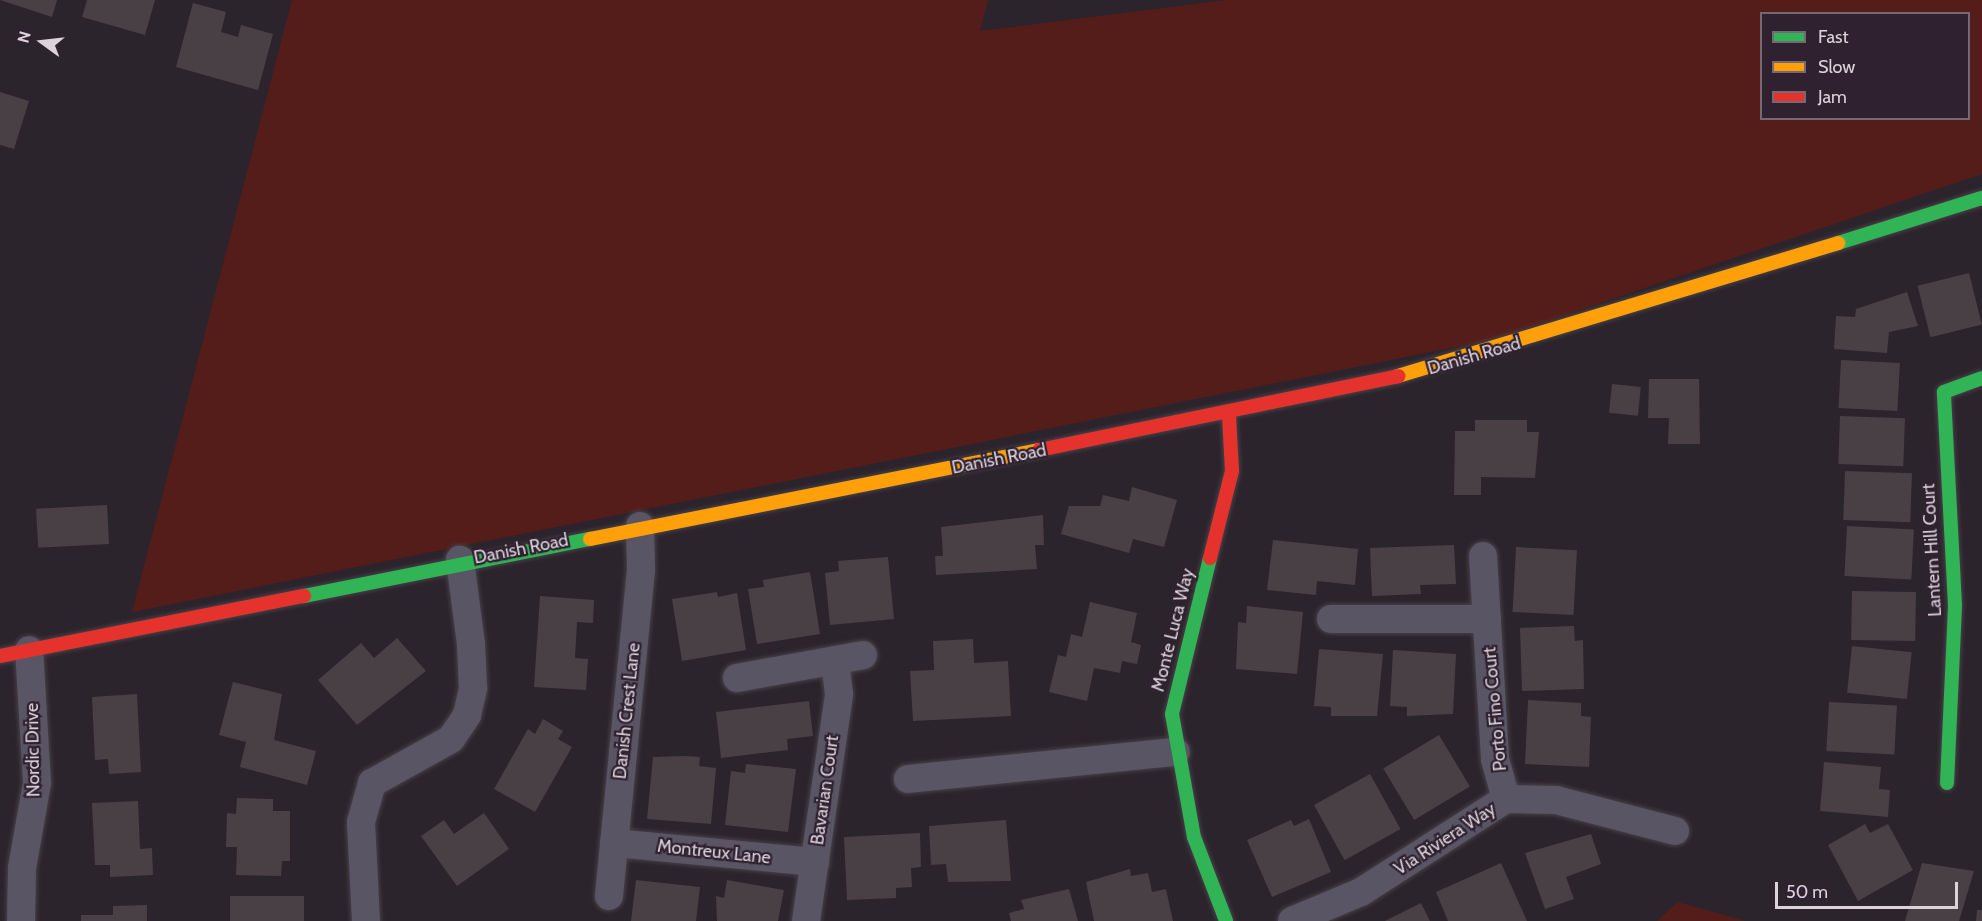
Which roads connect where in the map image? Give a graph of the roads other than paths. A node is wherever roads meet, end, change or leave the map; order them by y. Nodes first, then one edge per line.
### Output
1 (1982, 198) edge
2 (1982, 378) edge
3 (1229, 415) junction
4 (640, 526) junction
5 (1483, 556) dead end
6 (460, 560) junction
7 (1331, 619) dead end
8 (1488, 619) junction
9 (28, 650) junction
10 (862, 655) dead end
11 (0, 656) edge
12 (835, 660) junction
13 (736, 678) dead end
14 (1176, 752) junction
15 (908, 779) dead end
16 (1947, 783) dead end
17 (1506, 799) junction
18 (1676, 831) dead end
19 (614, 843) junction
20 (814, 862) junction
21 (609, 896) dead end
22 (21, 921) edge
23 (366, 921) edge
24 (806, 921) edge
25 (1226, 921) edge
26 (1292, 921) edge

1 - 3 street, Danish Road
2 - 16 street, Lantern Hill Court
3 - 4 street, Danish Road
3 - 14 street, Monte Luca Way
4 - 6 street, Danish Road
4 - 19 street, Danish Crest Lane
5 - 8 street, Porto Fino Court
6 - 9 street, Danish Road
6 - 23 street
7 - 8 street
8 - 17 street, Porto Fino Court
9 - 11 street, Danish Road
9 - 22 street, Nordic Drive
10 - 12 street
12 - 13 street
12 - 20 street, Bavarian Court
14 - 15 street
14 - 25 street, Monte Luca Way
17 - 18 street, Via Riviera Way
17 - 26 street, Via Riviera Way
19 - 20 street, Montreux Lane
19 - 21 street, Danish Crest Lane
20 - 24 street, Bavarian Court

